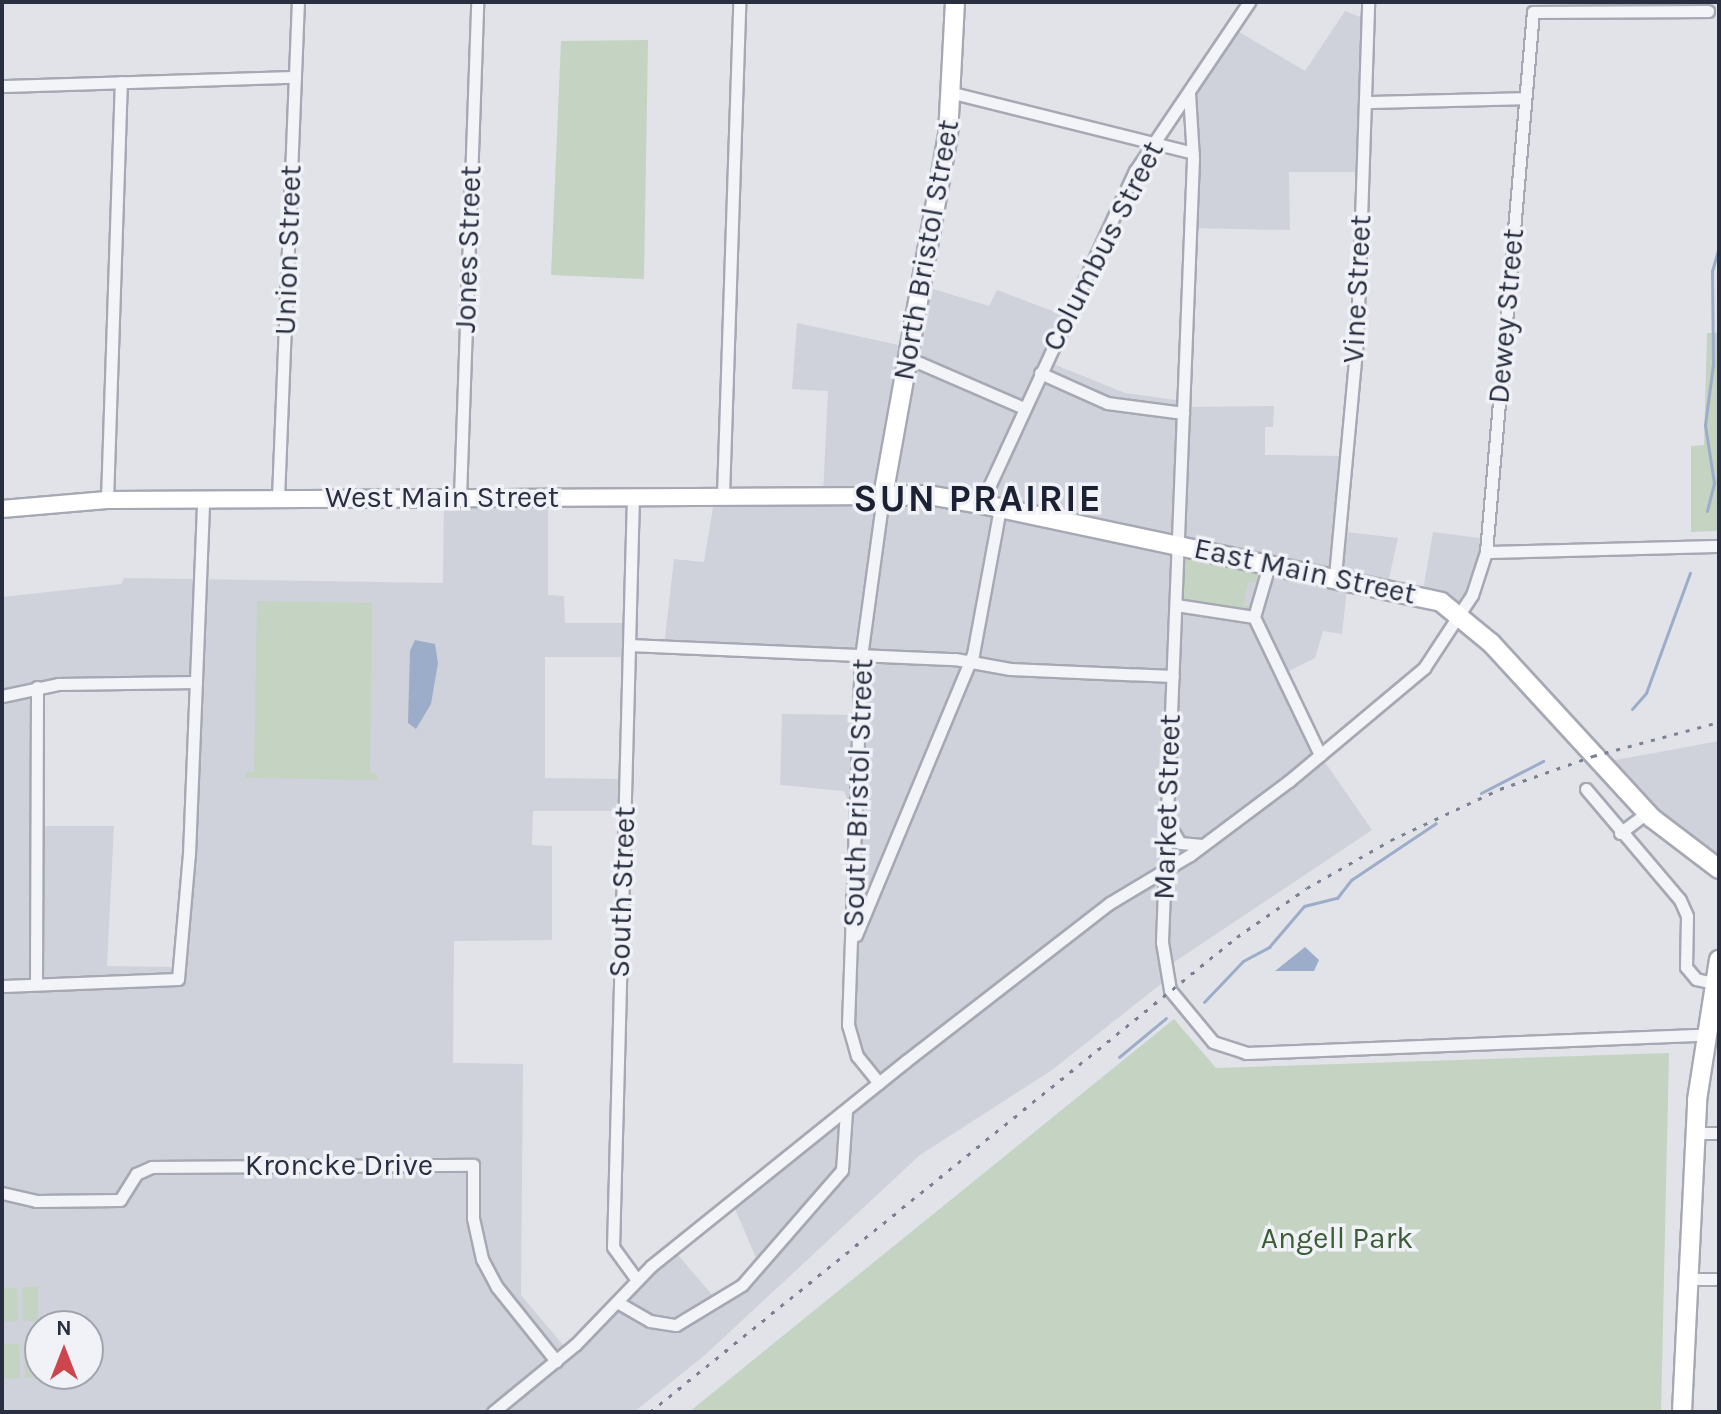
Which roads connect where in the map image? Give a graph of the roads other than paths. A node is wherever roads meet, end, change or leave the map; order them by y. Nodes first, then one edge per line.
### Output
1 (298, 2) edge
2 (477, 2) edge
3 (739, 2) edge
4 (955, 2) edge
5 (1249, 2) edge
6 (1368, 2) edge
7 (1708, 11) dead end
8 (295, 77) junction
9 (121, 82) junction
10 (2, 86) edge
11 (953, 93) junction
12 (1189, 93) junction
13 (1525, 98) junction
14 (1366, 102) junction
15 (1154, 141) junction
16 (1193, 153) junction
17 (906, 357) junction
18 (1040, 373) junction
19 (1024, 408) junction
20 (1183, 413) junction
21 (633, 495) junction
22 (723, 495) junction
23 (883, 496) junction
24 (460, 497) junction
25 (278, 498) junction
26 (203, 499) junction
27 (107, 500) junction
28 (981, 504) junction
29 (1000, 508) junction
30 (2, 509) edge
31 (1177, 543) junction
32 (1719, 546) edge
33 (1486, 552) junction
34 (1269, 568) junction
35 (1335, 576) junction
36 (1176, 605) junction
37 (1459, 613) junction
38 (1257, 614) junction
39 (629, 645) junction
40 (861, 657) junction
41 (970, 661) junction
42 (1173, 676) junction
43 (196, 682) junction
44 (37, 687) junction
45 (2, 696) edge
46 (1320, 755) junction
47 (1586, 789) dead end
48 (1647, 813) junction
49 (1166, 818) junction
50 (1620, 833) junction
51 (1203, 845) junction
52 (1719, 869) edge
53 (1164, 872) junction
54 (852, 943) junction
55 (1719, 960) edge
56 (36, 982) junction
57 (1713, 983) junction
58 (2, 986) edge
59 (1703, 1035) junction
60 (879, 1083) junction
61 (846, 1111) junction
62 (1694, 1133) junction
63 (1719, 1133) edge
64 (2, 1193) edge
65 (636, 1279) junction
66 (1688, 1279) junction
67 (1719, 1279) edge
68 (617, 1302) junction
69 (556, 1361) junction
70 (493, 1412) edge
71 (1682, 1412) edge

1 - 8 street, Union Street
2 - 24 street, Jones Street
3 - 22 street
4 - 11 main road, North Bristol Street
5 - 12 street, Columbus Street
6 - 14 street, Vine Street
7 - 13 street, Dewey Street
8 - 9 street
8 - 25 street, Union Street
9 - 10 street
9 - 27 street
11 - 15 street
11 - 17 main road, North Bristol Street
12 - 15 street, Columbus Street
12 - 16 street, Market Street
13 - 14 street
13 - 33 street, Dewey Street
14 - 35 street, Vine Street
15 - 16 street
15 - 18 street, Columbus Street
16 - 20 street, Market Street
17 - 19 street
17 - 23 main road, North Bristol Street
18 - 19 street, Columbus Street
18 - 20 street
19 - 28 street, Columbus Street
20 - 31 street, Market Street
21 - 22 main road, West Main Street
21 - 24 main road, West Main Street
21 - 39 street, South Street
22 - 23 main road, West Main Street
23 - 28 main road, East Main Street
23 - 40 street, South Bristol Street
24 - 25 main road, West Main Street
25 - 26 main road, West Main Street
26 - 27 main road, West Main Street
26 - 43 street
27 - 30 main road, West Main Street
28 - 29 main road, East Main Street
29 - 31 main road, East Main Street
29 - 41 street
31 - 34 main road, East Main Street
31 - 36 street, Market Street
32 - 33 street
33 - 37 street, Dewey Street
34 - 35 main road, East Main Street
34 - 38 street
35 - 37 main road, East Main Street
36 - 38 street
36 - 42 street, Market Street
37 - 46 street, Dewey Street
37 - 48 main road, East Main Street
38 - 46 street
39 - 40 street
39 - 65 street, South Street
40 - 41 street
40 - 54 street, South Bristol Street
41 - 42 street
41 - 54 street
42 - 49 street, Market Street
43 - 44 street
43 - 56 street
44 - 45 street
44 - 56 street
46 - 51 street, Dewey Street
47 - 50 street
48 - 50 street
48 - 52 main road, East Main Street
49 - 51 street
49 - 53 street, Market Street
50 - 57 street
51 - 53 street, Dewey Street
53 - 59 street, Market Street
53 - 60 street, Dewey Street
54 - 60 street, South Bristol Street
55 - 57 main road
56 - 58 street
57 - 59 main road
59 - 62 main road
60 - 61 street, Dewey Street
61 - 65 street, Dewey Street
61 - 68 street
62 - 63 street
62 - 66 main road
64 - 69 street, Kroncke Drive
65 - 68 street, Dewey Street
66 - 67 street
66 - 71 main road
68 - 69 street, Dewey Street
69 - 70 street, Dewey Street

